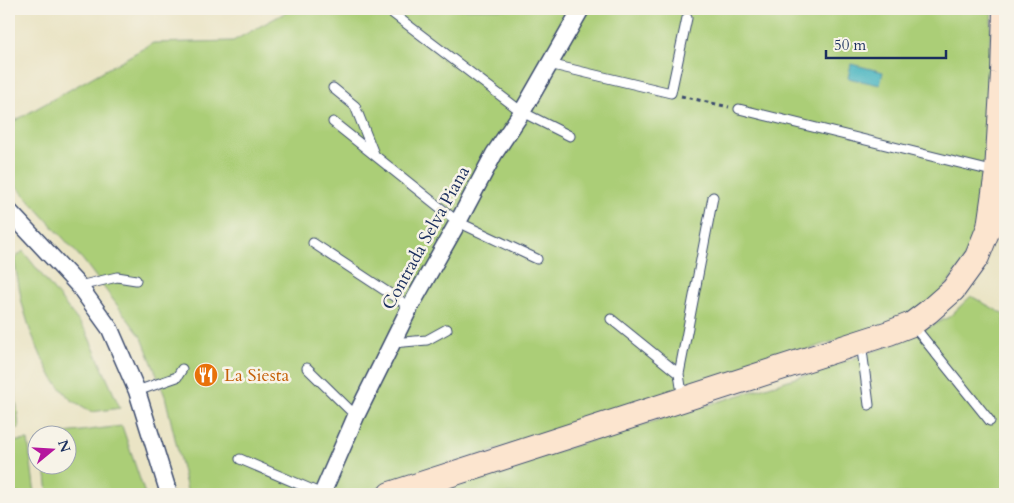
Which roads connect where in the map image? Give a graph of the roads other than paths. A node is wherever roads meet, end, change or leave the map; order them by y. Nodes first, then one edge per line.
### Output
1 (386, 9) edge
2 (581, 9) edge
3 (1005, 11) edge
4 (687, 18) dead end
5 (549, 64) junction
6 (1004, 72) edge
7 (333, 88) dead end
8 (739, 109) road end
9 (522, 112) junction
10 (333, 122) dead end
11 (570, 136) dead end
12 (375, 156) junction
13 (1001, 174) edge
14 (713, 198) dead end
15 (9, 211) edge
16 (458, 222) junction
17 (313, 243) dead end
18 (537, 259) dead end
19 (136, 280) dead end
20 (79, 286) junction
21 (410, 307) junction
22 (611, 319) dead end
23 (912, 324) junction
24 (447, 329) dead end
25 (861, 342) junction
26 (392, 343) junction
27 (307, 368) dead end
28 (182, 369) dead end
29 (679, 374) junction
30 (136, 391) junction
31 (683, 400) junction
32 (869, 405) dead end
33 (356, 416) junction
34 (990, 421) dead end
35 (240, 459) dead end
36 (169, 494) edge
37 (322, 494) edge
38 (390, 494) edge

1 - 9 lane
2 - 5 street, Contrada Selva Piana
3 - 6 main road
4 - 5 lane
5 - 9 street, Contrada Selva Piana
6 - 13 main road
7 - 12 lane
8 - 13 lane
9 - 11 lane
9 - 16 street, Contrada Selva Piana
10 - 12 lane
12 - 16 lane
13 - 23 main road
14 - 29 lane
15 - 20 street
16 - 18 lane
16 - 21 street, Contrada Selva Piana
17 - 21 lane
19 - 20 lane
20 - 30 street
21 - 26 street, Contrada Selva Piana
22 - 29 lane
23 - 25 main road
23 - 34 lane
24 - 26 lane
25 - 31 main road
25 - 32 lane
26 - 33 street, Contrada Selva Piana
27 - 33 lane
28 - 30 lane
29 - 31 lane
30 - 36 street
31 - 38 main road
33 - 37 street, Contrada Selva Piana
35 - 37 lane

